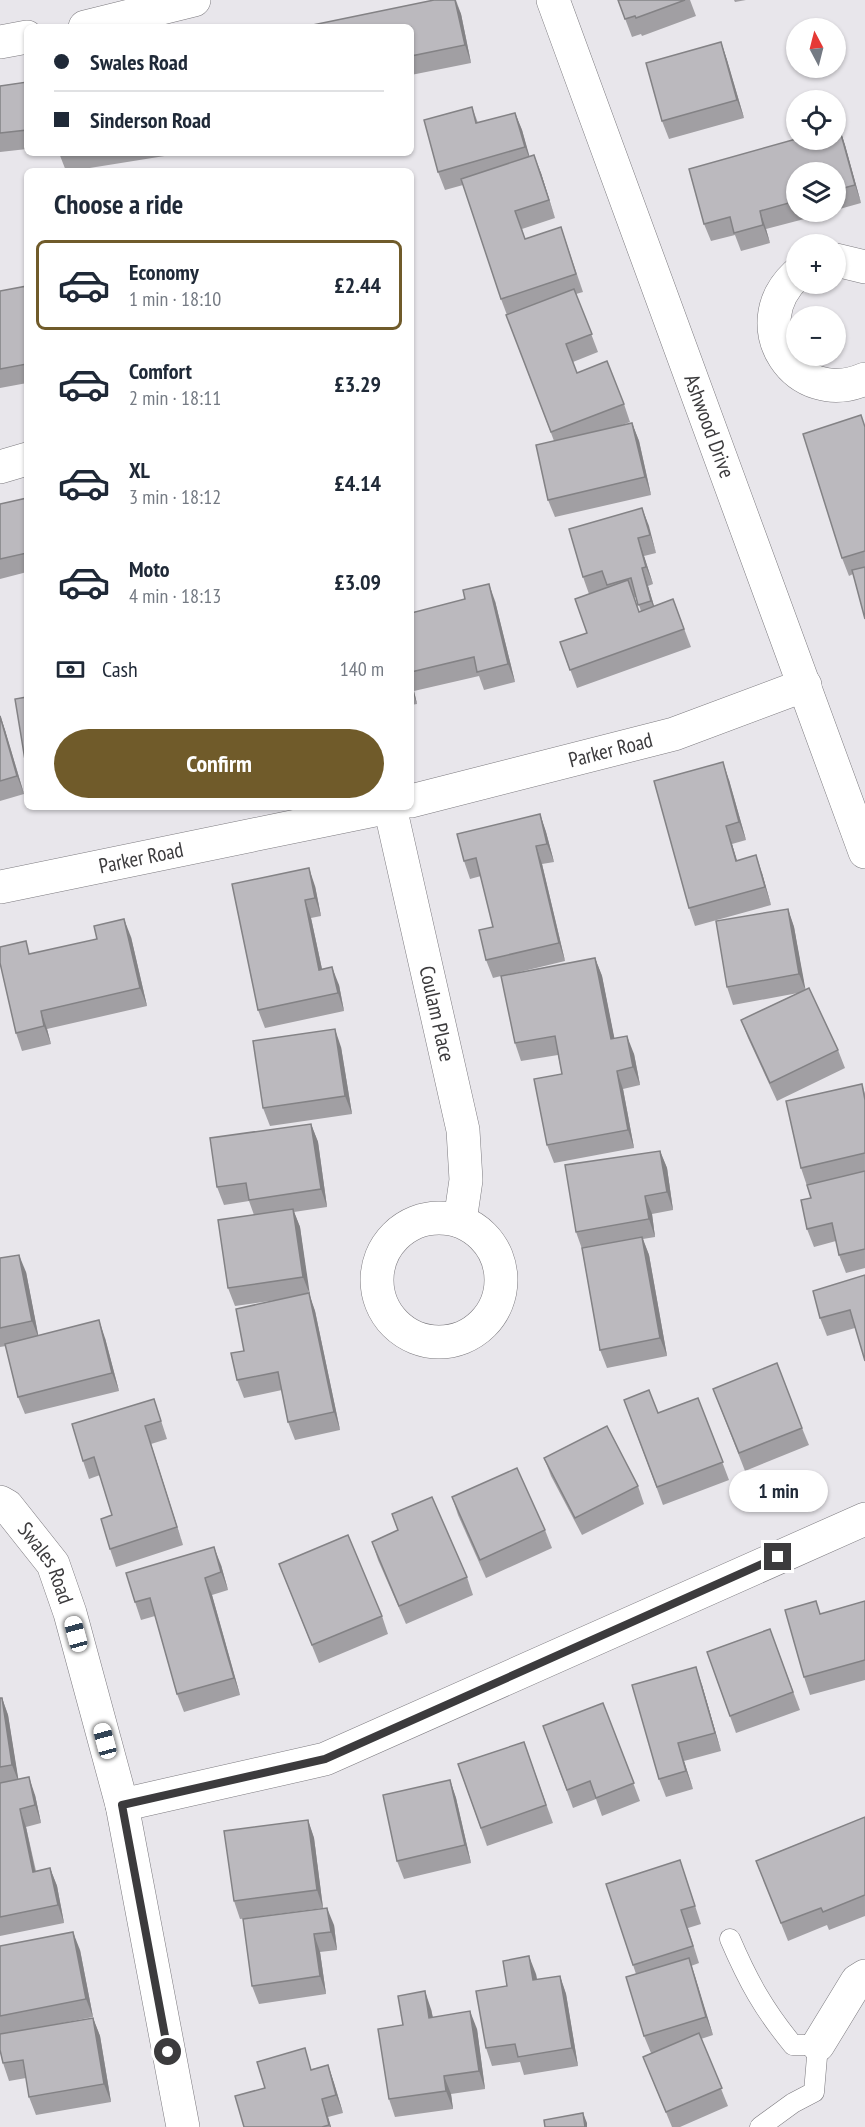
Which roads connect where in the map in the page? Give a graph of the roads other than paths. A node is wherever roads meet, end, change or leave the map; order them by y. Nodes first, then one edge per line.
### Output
1 (194, 0) edge
2 (553, 0) edge
3 (92, 17) edge
4 (24, 38) edge
5 (0, 42) edge
6 (846, 263) edge
7 (865, 267) edge
8 (786, 284) edge
9 (865, 379) edge
10 (24, 460) edge
11 (0, 467) edge
12 (805, 685) junction
13 (414, 800) edge
14 (375, 810) edge
15 (391, 810) edge
16 (865, 852) edge
17 (0, 887) edge
18 (460, 1221) dead end
19 (0, 1502) edge
20 (865, 1519) edge
21 (122, 1805) junction
22 (730, 1939) dead end
23 (865, 1976) edge
24 (818, 2045) junction
25 (183, 2127) edge
26 (760, 2127) edge

1 - 3 street
2 - 12 street, Ashwood Drive
4 - 5 street
6 - 7 street
8 - 9 street
10 - 11 street
12 - 13 street, Parker Road
12 - 16 street, Ashwood Drive
14 - 17 street, Parker Road
15 - 18 street, Coulam Place
19 - 21 street, Swales Road
20 - 21 street
21 - 25 street, Swales Road
22 - 24 lane
23 - 24 street
24 - 26 lane

